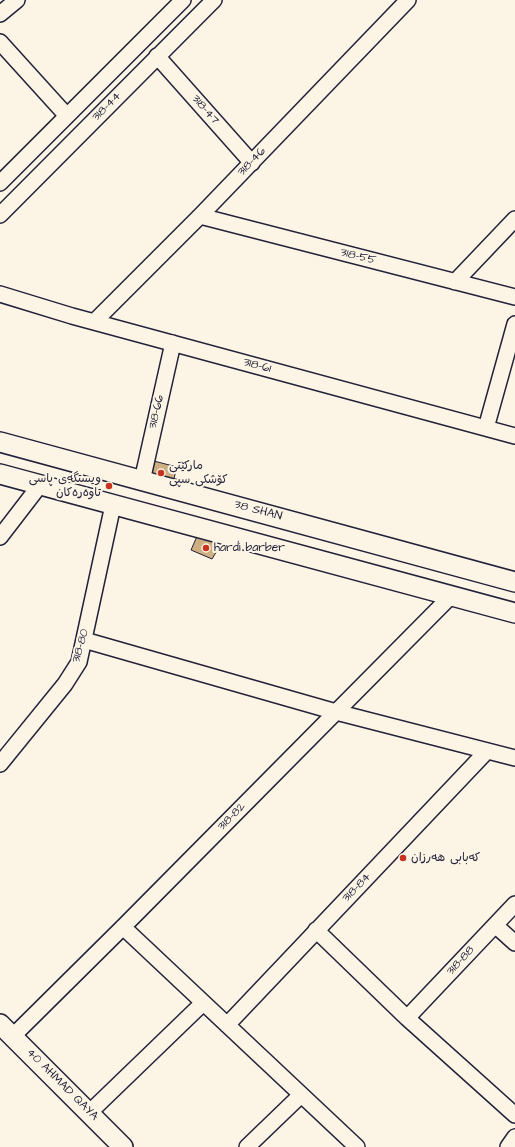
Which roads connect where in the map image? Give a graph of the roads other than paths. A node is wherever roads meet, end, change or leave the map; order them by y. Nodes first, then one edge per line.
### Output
1 (17, 0) edge
2 (183, 0) edge
3 (214, 0) edge
4 (408, 0) edge
5 (0, 14) edge
6 (0, 42) edge
7 (157, 56) junction
8 (67, 116) junction
9 (252, 163) junction
10 (0, 183) edge
11 (0, 215) edge
12 (200, 216) junction
13 (515, 219) edge
14 (455, 282) junction
15 (0, 294) edge
16 (515, 297) edge
17 (94, 322) junction
18 (515, 324) edge
19 (172, 343) junction
20 (486, 428) junction
21 (515, 436) edge
22 (0, 442) edge
23 (0, 474) edge
24 (142, 480) junction
25 (40, 485) junction
26 (114, 505) junction
27 (0, 537) edge
28 (515, 582) edge
29 (450, 596) junction
30 (515, 613) edge
31 (84, 640) junction
32 (336, 712) junction
33 (487, 751) junction
34 (515, 758) edge
35 (0, 764) edge
36 (515, 904) edge
37 (495, 926) junction
38 (123, 927) junction
39 (316, 930) junction
40 (515, 943) edge
41 (203, 1003) junction
42 (407, 1018) junction
43 (227, 1025) junction
44 (6, 1030) edge
45 (301, 1095) junction
46 (89, 1113) junction
47 (515, 1115) edge
48 (515, 1137) edge
49 (115, 1144) edge
50 (247, 1147) edge
51 (357, 1147) edge
52 (508, 1147) edge

1 - 5 street
2 - 8 street
3 - 7 street, 318-44
4 - 9 street, 318-46
6 - 8 street
7 - 9 street, 318-47
7 - 11 street, 318-44
8 - 10 street
9 - 12 street, 318-46
12 - 14 street, 318-55
12 - 17 street, 318-46
13 - 14 street
14 - 16 street, 318-55
15 - 17 street, 318-61
17 - 19 street, 318-61
18 - 20 street
19 - 20 street, 318-61
19 - 24 street, 318-66
20 - 21 street, 318-61
22 - 24 street, 38 SHAN
23 - 25 street
24 - 26 street
24 - 28 street, 38 SHAN
25 - 26 street
25 - 27 street
26 - 29 street
26 - 31 street, 318-80
29 - 30 street
29 - 32 street, 318-82
31 - 32 street
31 - 35 street, 318-80
32 - 33 street
32 - 38 street, 318-82
33 - 34 street
33 - 39 street, 318-84
36 - 37 street, 318-88
37 - 40 street
37 - 42 street, 318-88
38 - 41 street
38 - 44 street, 318-82
39 - 42 street
39 - 43 street, 318-84
41 - 43 street
41 - 46 street
42 - 47 street
43 - 45 street
44 - 46 street, 40 AHMAD QAYA
45 - 50 street
45 - 51 street
46 - 49 street, 40 AHMAD QAYA
48 - 52 street

